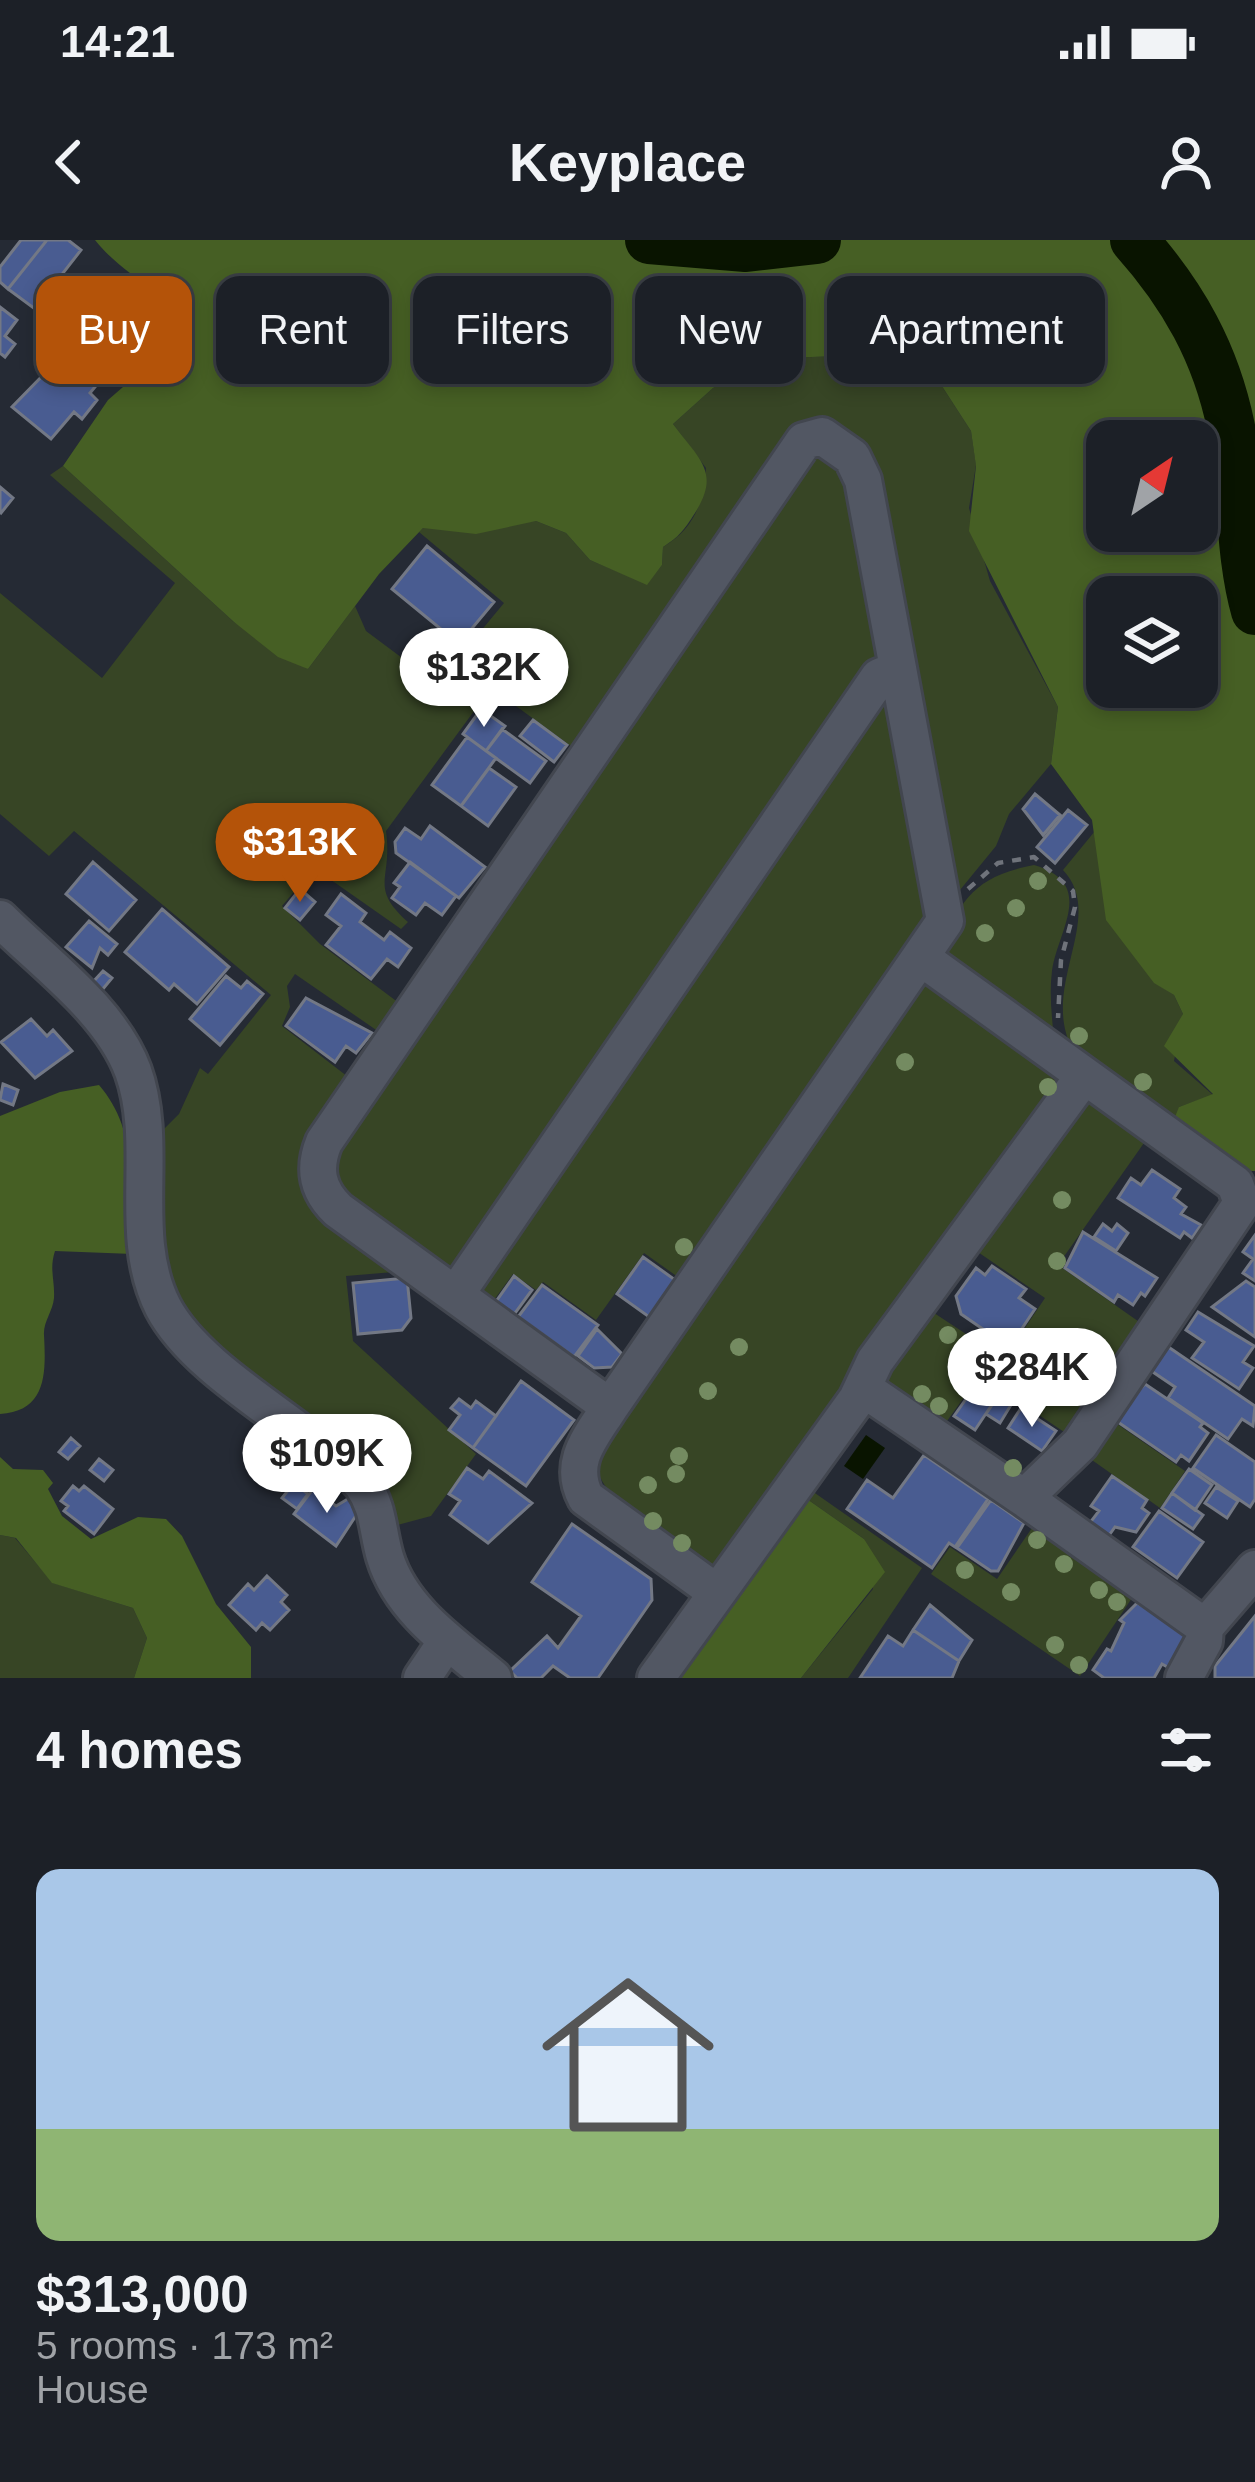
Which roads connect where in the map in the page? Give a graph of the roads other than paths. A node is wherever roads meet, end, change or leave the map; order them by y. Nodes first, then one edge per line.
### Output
1 (898, 669) junction
2 (0, 920) edge
3 (923, 959) junction
4 (1073, 1068) junction
5 (456, 1294) junction
6 (864, 1389) junction
7 (610, 1407) junction
8 (1024, 1498) junction
9 (1255, 1569) edge
10 (716, 1592) junction
11 (1205, 1627) junction
12 (447, 1640) junction
13 (422, 1678) edge
14 (493, 1678) edge
15 (656, 1678) edge
16 (1184, 1678) edge

1 - 3 street
1 - 5 street
1 - 5 street
2 - 12 street
3 - 4 street
3 - 7 street
4 - 6 street
4 - 8 street
5 - 7 street
6 - 8 street
6 - 10 street
7 - 10 street
8 - 11 street
9 - 11 street
10 - 15 street
11 - 16 street
12 - 13 street
12 - 14 street

